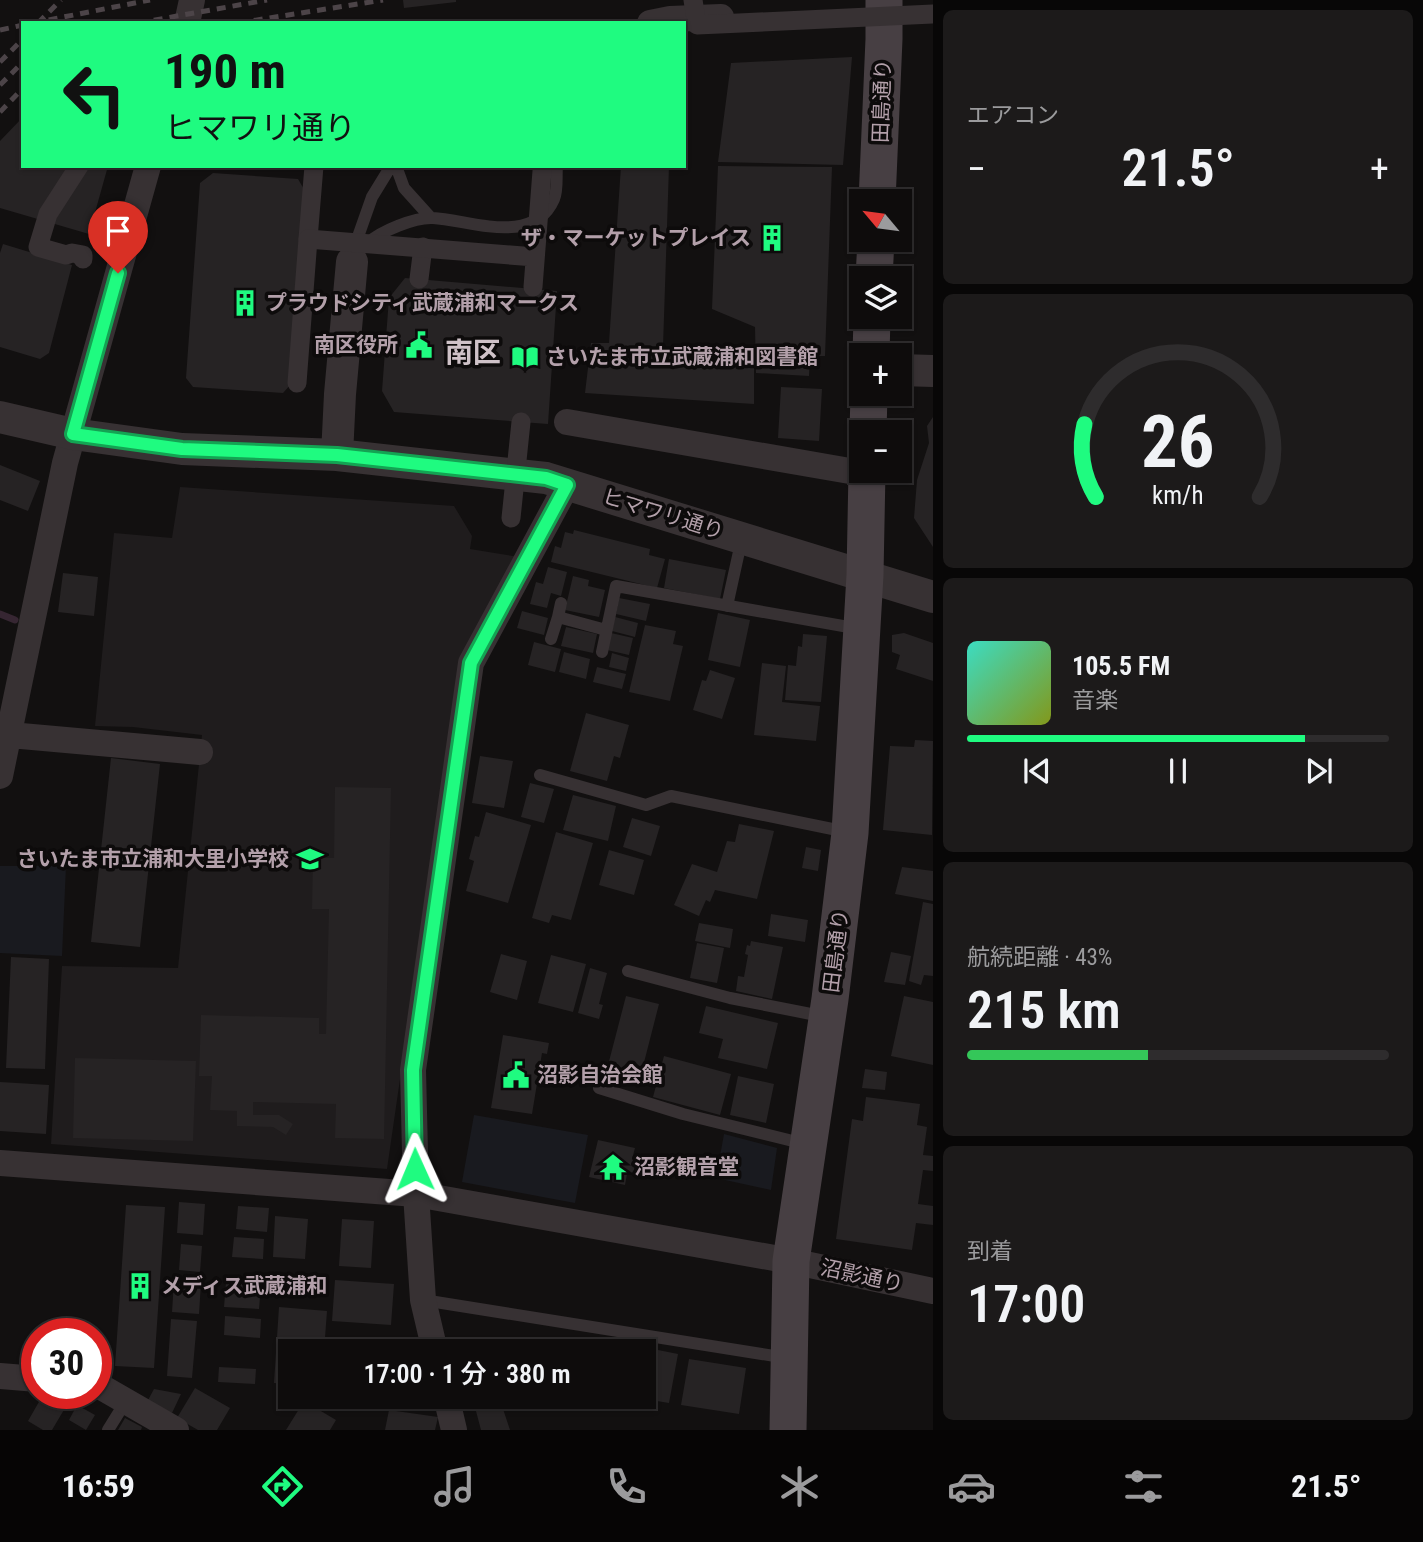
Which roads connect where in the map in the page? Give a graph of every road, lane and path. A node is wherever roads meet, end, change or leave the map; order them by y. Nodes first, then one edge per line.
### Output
1 (192, 0) edge
2 (883, 5) edge
3 (695, 7) edge
4 (933, 14) edge
5 (187, 21) edge
6 (655, 21) edge
7 (660, 21) edge
8 (78, 168) edge
9 (147, 168) edge
10 (314, 168) edge
11 (392, 168) edge
12 (394, 168) edge
13 (542, 168) edge
14 (557, 168) edge
15 (878, 189) edge
16 (430, 218) junction
17 (308, 239) junction
18 (423, 247) junction
19 (535, 257) junction
20 (83, 259) dead end
21 (352, 262) junction
22 (419, 279) dead end
23 (533, 288) dead end
24 (912, 370) edge
25 (933, 371) edge
26 (297, 383) dead end
27 (0, 417) edge
28 (521, 422) dead end
29 (567, 422) dead end
30 (73, 434) junction
31 (337, 455) junction
32 (849, 470) edge
33 (867, 483) edge
34 (567, 485) junction
35 (511, 518) dead end
36 (742, 538) junction
37 (864, 575) junction
38 (933, 597) edge
39 (561, 603) dead end
40 (727, 606) junction
41 (558, 617) junction
42 (606, 630) junction
43 (861, 630) junction
44 (551, 639) dead end
45 (602, 652) dead end
46 (10, 735) junction
47 (200, 752) dead end
48 (540, 775) dead end
49 (0, 776) edge
50 (850, 833) junction
51 (628, 971) dead end
52 (827, 1018) junction
53 (599, 1088) dead end
54 (808, 1145) junction
55 (0, 1163) edge
56 (416, 1194) junction
57 (791, 1261) junction
58 (933, 1291) edge
59 (423, 1300) junction
60 (432, 1339) edge
61 (788, 1359) junction
62 (0, 1376) edge
63 (21, 1378) edge
64 (112, 1393) edge
65 (126, 1401) junction
66 (449, 1409) edge
67 (108, 1430) edge
68 (176, 1430) edge
69 (454, 1430) edge
70 (788, 1430) edge

1 - 5 street
2 - 7 street
2 - 15 main road, 田島通り
3 - 4 street, bridge
3 - 6 street
8 - 20 street
9 - 30 street
10 - 17 street
11 - 21 lane
12 - 16 lane
13 - 19 street, bridge
14 - 16 lane
16 - 21 lane
17 - 18 street, bridge
17 - 26 street, bridge
18 - 19 street, bridge
18 - 22 street
19 - 23 street, bridge
21 - 31 street
24 - 25 street
27 - 30 street, ヒマワリ通り
28 - 35 street, bridge
29 - 32 street
30 - 31 street, ヒマワリ通り
30 - 46 street
31 - 34 street, ヒマワリ通り
33 - 37 main road, 田島通り
34 - 36 street, ヒマワリ通り
34 - 56 street
36 - 37 street, ヒマワリ通り
36 - 40 lane
37 - 38 street, ヒマワリ通り
37 - 43 main road, 田島通り
39 - 41 lane
40 - 42 lane
40 - 43 lane
41 - 42 lane
41 - 44 lane
42 - 45 lane
43 - 50 main road, 田島通り
46 - 47 street
46 - 49 street
48 - 50 lane
50 - 52 main road, 田島通り
51 - 52 lane
52 - 54 main road, 田島通り
53 - 54 lane
54 - 57 main road, 田島通り
55 - 56 street, 沼影通り
56 - 57 street, 沼影通り
56 - 59 street
57 - 58 street, 沼影通り
57 - 61 main road, 田島通り
59 - 60 street
59 - 61 lane
61 - 70 main road, 田島通り
62 - 63 street
64 - 65 street
65 - 67 lane
65 - 68 street
66 - 69 street

